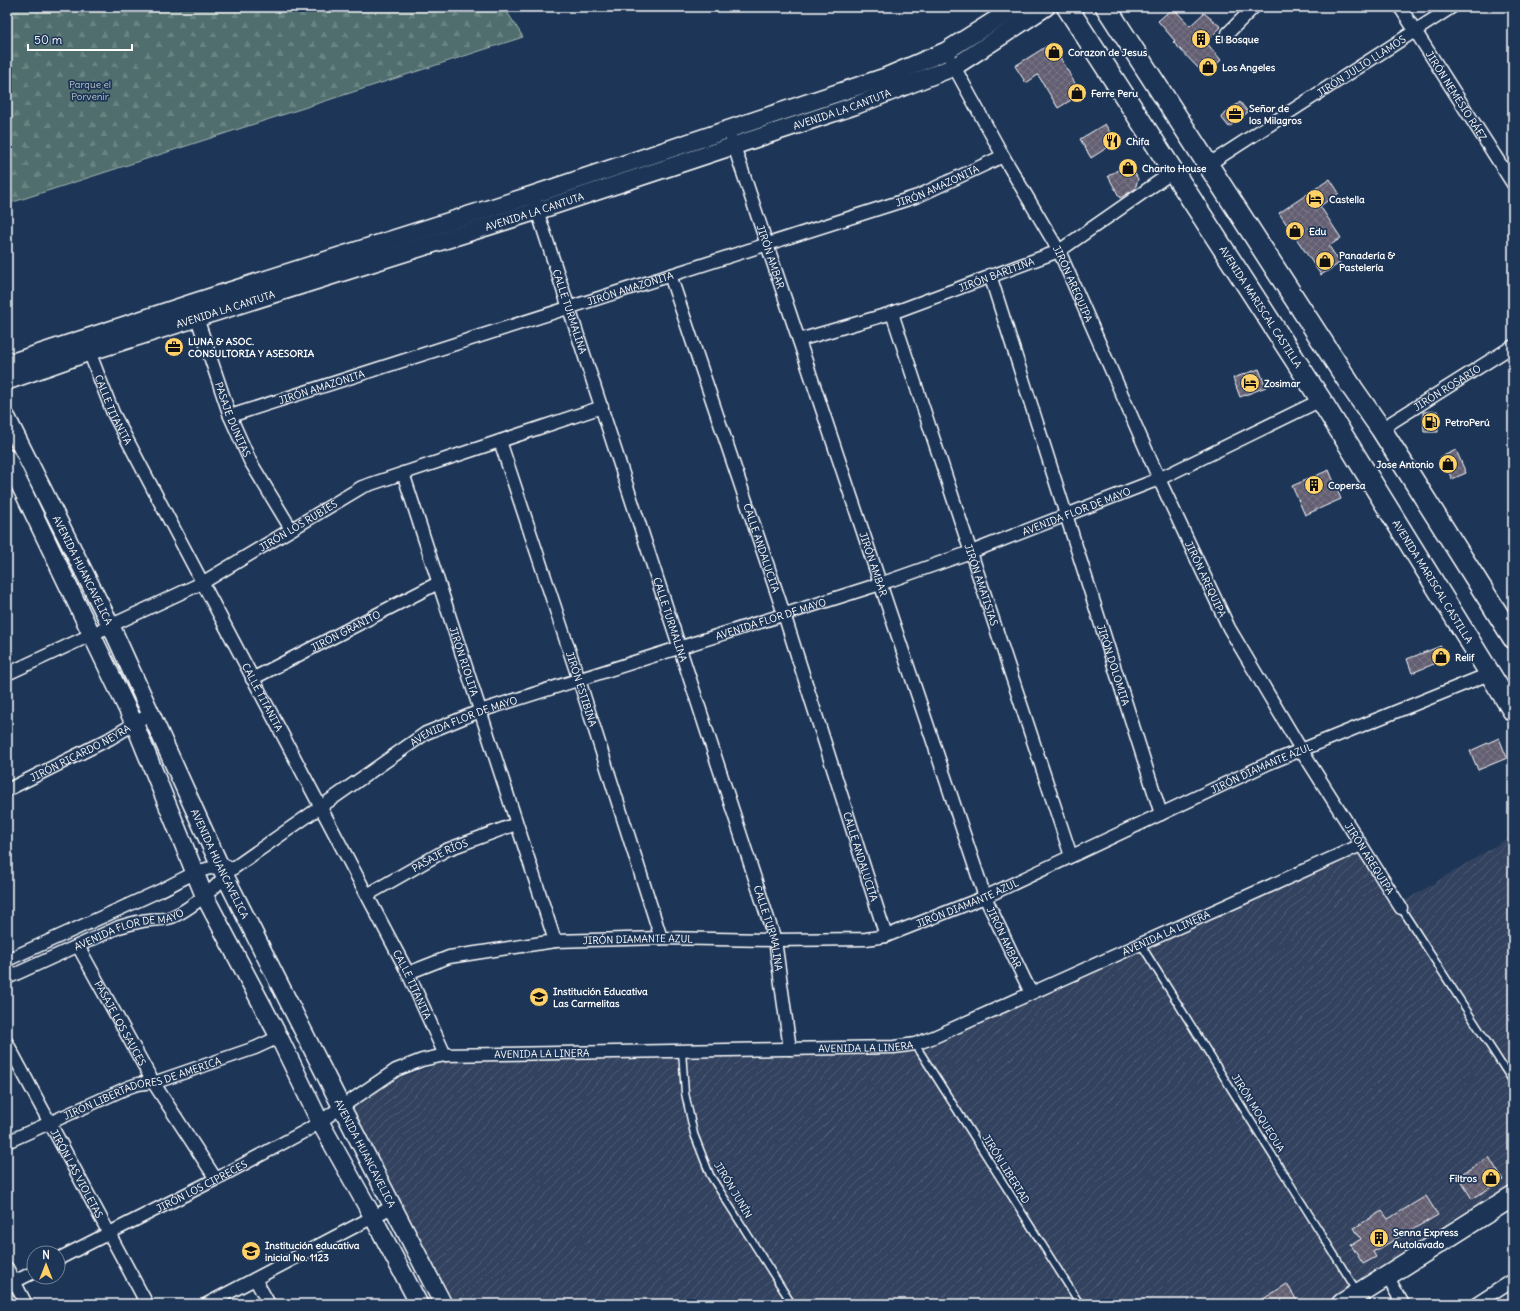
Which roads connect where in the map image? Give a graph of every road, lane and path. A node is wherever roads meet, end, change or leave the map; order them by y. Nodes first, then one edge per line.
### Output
1 (1016, 7) edge
2 (1046, 7) edge
3 (1067, 7) edge
4 (1107, 7) edge
5 (1254, 7) edge
6 (1400, 7) edge
7 (1452, 7) edge
8 (1416, 30) junction
9 (1228, 32) dead end
10 (946, 51) junction
11 (954, 67) junction
12 (731, 137) junction
13 (1003, 156) junction
14 (1209, 164) junction
15 (1174, 171) junction
16 (1513, 184) edge
17 (532, 195) junction
18 (537, 211) junction
19 (769, 245) junction
20 (1059, 251) junction
21 (670, 275) junction
22 (990, 275) junction
23 (192, 303) junction
24 (569, 307) junction
25 (892, 314) junction
26 (197, 319) junction
27 (799, 340) junction
28 (87, 345) junction
29 (1513, 346) edge
30 (7, 364) edge
31 (7, 381) edge
32 (1322, 400) junction
33 (602, 407) junction
34 (230, 416) junction
35 (7, 418) edge
36 (1381, 429) junction
37 (500, 441) junction
38 (7, 458) edge
39 (403, 473) junction
40 (1159, 479) junction
41 (1067, 516) junction
42 (291, 529) junction
43 (971, 552) junction
44 (202, 583) junction
45 (438, 583) junction
46 (880, 584) junction
47 (784, 614) junction
48 (111, 626) junction
49 (93, 635) junction
50 (1513, 638) edge
51 (679, 647) junction
52 (7, 674) edge
53 (1489, 674) junction
54 (252, 679) junction
55 (579, 680) junction
56 (480, 711) junction
57 (1513, 711) edge
58 (152, 713) junction
59 (134, 725) junction
60 (1302, 751) junction
61 (7, 790) edge
62 (320, 809) junction
63 (1161, 814) junction
64 (516, 824) junction
65 (1361, 845) junction
66 (1071, 856) junction
67 (228, 868) junction
68 (194, 872) junction
69 (204, 895) junction
70 (367, 895) junction
71 (985, 897) junction
72 (1401, 908) joint
73 (886, 936) junction
74 (661, 938) junction
75 (775, 940) junction
76 (555, 941) junction
77 (1140, 943) junction
78 (78, 946) junction
79 (7, 960) edge
80 (408, 973) junction
81 (7, 978) edge
82 (1031, 993) junction
83 (279, 1037) junction
84 (7, 1043) edge
85 (915, 1044) junction
86 (790, 1049) junction
87 (682, 1051) junction
88 (445, 1055) junction
89 (153, 1082) junction
90 (1513, 1082) edge
91 (341, 1106) junction
92 (51, 1122) junction
93 (320, 1122) junction
94 (7, 1142) edge
95 (216, 1179) junction
96 (1513, 1196) edge
97 (392, 1207) junction
98 (373, 1217) junction
99 (109, 1233) junction
100 (66, 1255) edge
101 (7, 1268) edge
102 (26, 1276) edge
103 (1387, 1276) junction
104 (255, 1278) junction
105 (1513, 1280) edge
106 (11, 1284) edge
107 (1359, 1293) junction
108 (26, 1304) edge
109 (147, 1304) edge
110 (207, 1304) edge
111 (269, 1304) edge
112 (419, 1304) edge
113 (443, 1304) edge
114 (792, 1304) edge
115 (1080, 1304) edge
116 (1342, 1304) edge
117 (1403, 1304) edge
118 (1476, 1304) edge

1 - 10 main road, AVENIDA LA CANTUTA
2 - 11 main road, AVENIDA LA CANTUTA
3 - 15 highway, AVENIDA MARISCAL CASTILLA
4 - 14 highway
5 - 9 street
6 - 8 street, JIRÓN NEMESIO RÁEZ
7 - 8 street, JIRÓN JULIO LLAMOS
8 - 14 street, JIRÓN JULIO LLAMOS
8 - 16 street, JIRÓN NEMESIO RÁEZ
10 - 11 street, JIRÓN AREQUIPA
10 - 12 main road, AVENIDA LA CANTUTA
11 - 12 main road, AVENIDA LA CANTUTA
11 - 13 street, JIRÓN AREQUIPA
12 - 17 main road, AVENIDA LA CANTUTA
12 - 18 main road, AVENIDA LA CANTUTA
12 - 19 street, JIRÓN AMBAR
13 - 19 street, JIRÓN AMAZONITA
13 - 20 street, JIRÓN AREQUIPA
14 - 36 highway
15 - 20 street, JIRÓN BARITINA
15 - 32 highway, AVENIDA MARISCAL CASTILLA
17 - 18 street, CALLE TURMALINA
17 - 23 main road, AVENIDA LA CANTUTA
18 - 24 street, CALLE TURMALINA
18 - 26 main road, AVENIDA LA CANTUTA
19 - 21 street, JIRÓN AMAZONITA
19 - 27 street, JIRÓN AMBAR
20 - 22 street, JIRÓN BARITINA
20 - 40 street, JIRÓN AREQUIPA
21 - 24 street, JIRÓN AMAZONITA
21 - 47 street, CALLE ANDALUCITA
22 - 25 street, JIRÓN BARITINA
22 - 41 street, JIRÓN DOLOMITA
23 - 26 street, PASAJE DUNITAS
23 - 28 main road, AVENIDA LA CANTUTA
24 - 33 street, CALLE TURMALINA
24 - 34 street, JIRÓN AMAZONITA
25 - 27 street, JIRÓN BARITINA
25 - 43 street, JIRÓN AMATISTAS
26 - 28 main road, AVENIDA LA CANTUTA
26 - 34 street, PASAJE DUNITAS
27 - 46 street, JIRÓN AMBAR
28 - 30 main road, AVENIDA LA CANTUTA
28 - 31 main road, AVENIDA LA CANTUTA
28 - 44 street, CALLE TITANITA
29 - 36 street, JIRÓN ROSARIO
32 - 40 street, AVENIDA FLOR DE MAYO
32 - 53 highway, AVENIDA MARISCAL CASTILLA
33 - 37 street, JIRÓN LOS RUBÍES
33 - 51 street, CALLE TURMALINA
34 - 42 street, PASAJE DUNITAS
35 - 48 main road, AVENIDA HUANCAVELICA
36 - 50 highway
37 - 39 street, JIRÓN LOS RUBÍES
37 - 55 street, JIRÓN ESTIBINA
38 - 49 main road, AVENIDA HUANCAVELICA
39 - 42 street, JIRÓN LOS RUBÍES
39 - 45 street, JIRÓN RIOLITA
40 - 41 street, AVENIDA FLOR DE MAYO
40 - 60 street, JIRÓN AREQUIPA
41 - 43 street, AVENIDA FLOR DE MAYO
41 - 63 street, JIRÓN DOLOMITA
42 - 44 street, JIRÓN LOS RUBÍES
43 - 46 street, AVENIDA FLOR DE MAYO
43 - 66 street, JIRÓN AMATISTAS
44 - 48 street, JIRÓN LOS RUBÍES
44 - 54 street, CALLE TITANITA
45 - 54 street, JIRÓN GRANITO
45 - 56 street, JIRÓN RIOLITA
46 - 47 street, AVENIDA FLOR DE MAYO
46 - 71 street, JIRÓN AMBAR
47 - 51 street, AVENIDA FLOR DE MAYO
47 - 73 street, CALLE ANDALUCITA
48 - 49 street, JIRÓN LOS RUBÍES
48 - 58 main road, AVENIDA HUANCAVELICA
49 - 52 street, JIRÓN LOS RUBÍES
49 - 59 main road, AVENIDA HUANCAVELICA
51 - 55 street, AVENIDA FLOR DE MAYO
51 - 75 street, CALLE TURMALINA
53 - 57 highway, AVENIDA MARISCAL CASTILLA
53 - 60 street, JIRÓN DIAMANTE AZUL
54 - 62 street, CALLE TITANITA
55 - 56 street, AVENIDA FLOR DE MAYO
55 - 74 street, JIRÓN ESTIBINA
56 - 62 street, AVENIDA FLOR DE MAYO
56 - 64 street, JIRÓN RIOLITA
58 - 59 street, JIRÓN RICARDO NEYRA
58 - 67 main road, AVENIDA HUANCAVELICA
59 - 61 street, JIRÓN RICARDO NEYRA
59 - 68 main road, AVENIDA HUANCAVELICA
60 - 63 street, JIRÓN DIAMANTE AZUL
60 - 65 street, JIRÓN AREQUIPA
62 - 67 street, AVENIDA FLOR DE MAYO
62 - 70 street, CALLE TITANITA
63 - 66 street, JIRÓN DIAMANTE AZUL
64 - 70 street, PASAJE RÍOS
64 - 76 street, JIRÓN RIOLITA
65 - 72 street, JIRÓN AREQUIPA
65 - 77 street, AVENIDA LA LINERA
66 - 71 street, JIRÓN DIAMANTE AZUL
67 - 68 street, AVENIDA FLOR DE MAYO
67 - 69 street, AVENIDA FLOR DE MAYO
67 - 91 main road, AVENIDA HUANCAVELICA
68 - 69 main road, AVENIDA HUANCAVELICA
68 - 79 street, AVENIDA FLOR DE MAYO
69 - 78 street, AVENIDA FLOR DE MAYO
69 - 83 main road, AVENIDA HUANCAVELICA
70 - 80 street, CALLE TITANITA
71 - 73 street, JIRÓN DIAMANTE AZUL
71 - 82 street, JIRÓN AMBAR
72 - 90 lane, JIRÓN AREQUIPA
73 - 75 street, JIRÓN DIAMANTE AZUL
74 - 75 street, JIRÓN DIAMANTE AZUL
74 - 76 street, JIRÓN DIAMANTE AZUL
75 - 86 street, CALLE TURMALINA
76 - 80 street, JIRÓN DIAMANTE AZUL
77 - 82 street, AVENIDA LA LINERA
77 - 107 lane, JIRÓN MOQUEOUA
78 - 81 street, AVENIDA FLOR DE MAYO
78 - 89 street, PASAJE LOS SAUCES
80 - 88 street, CALLE TITANITA
82 - 85 street, AVENIDA LA LINERA
83 - 89 street, JIRÓN LIBERTADORES DE AMERICA
83 - 93 main road, AVENIDA HUANCAVELICA
84 - 92 street, JIRÓN LAS VIOLETAS
85 - 86 street, AVENIDA LA LINERA
85 - 115 lane, JIRÓN LIBERTAD
86 - 87 street, AVENIDA LA LINERA
87 - 88 street, AVENIDA LA LINERA
87 - 114 lane, JIRÓN JUNÍN
88 - 91 street, AVENIDA LA LINERA
89 - 92 street, JIRÓN LIBERTADORES DE AMERICA
89 - 95 street, PASAJE LOS SAUCES
91 - 93 street, JIRÓN LOS CIPRECES
91 - 97 main road, AVENIDA HUANCAVELICA
92 - 94 street, JIRÓN LIBERTADORES DE AMERICA
92 - 99 street, JIRÓN LAS VIOLETAS
93 - 95 street, JIRÓN LOS CIPRECES
93 - 98 main road, AVENIDA HUANCAVELICA
95 - 99 street, JIRÓN LOS CIPRECES
96 - 103 highway
97 - 98 street
97 - 113 main road, AVENIDA HUANCAVELICA
98 - 104 street
98 - 112 main road, AVENIDA HUANCAVELICA
99 - 100 street, JIRÓN LOS CIPRECES
99 - 109 street, JIRÓN LAS VIOLETAS
101 - 106 street
102 - 106 street
103 - 107 highway
103 - 117 street
104 - 110 street
104 - 111 street
105 - 118 street
106 - 108 street
107 - 116 highway

